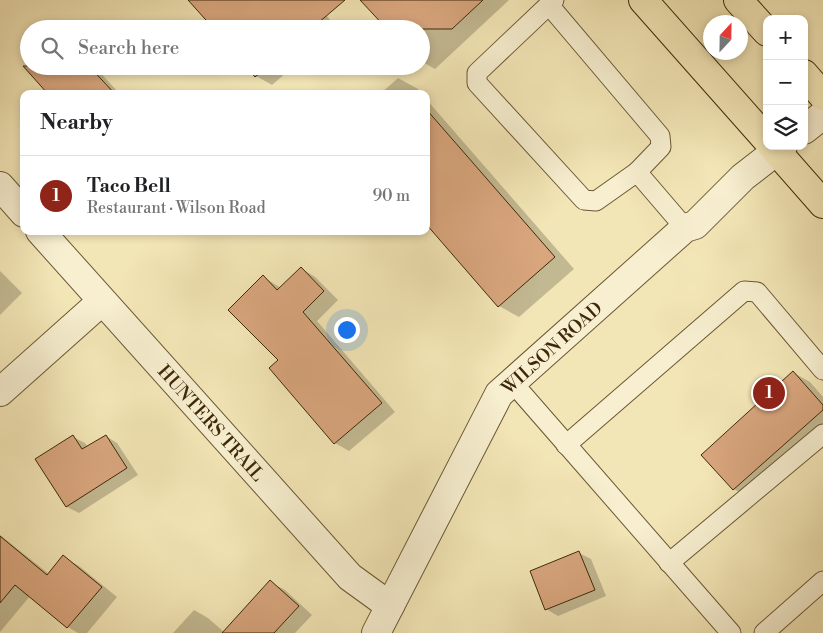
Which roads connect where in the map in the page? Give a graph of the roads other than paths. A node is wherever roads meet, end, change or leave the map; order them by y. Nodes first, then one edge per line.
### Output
1 (642, 0) edge
2 (738, 0) edge
3 (552, 3) edge
4 (763, 28) edge
5 (808, 79) edge
6 (823, 96) edge
7 (823, 115) edge
8 (808, 127) edge
9 (763, 133) edge
10 (771, 150) edge
11 (778, 150) edge
12 (637, 172) junction
13 (0, 186) edge
14 (823, 204) edge
15 (20, 208) edge
16 (685, 228) junction
17 (43, 235) edge
18 (101, 302) junction
19 (823, 370) edge
20 (512, 382) junction
21 (0, 392) edge
22 (823, 434) edge
23 (566, 445) junction
24 (669, 563) junction
25 (823, 581) edge
26 (390, 606) junction
27 (376, 633) edge
28 (731, 633) edge
29 (764, 633) edge

1 - 9 main road
2 - 4 main road
3 - 12 lane
3 - 12 lane
5 - 6 main road
7 - 8 street
10 - 16 street, WILSON ROAD
11 - 14 main road
12 - 16 lane
13 - 15 street
16 - 20 street, WILSON ROAD
17 - 18 street, HUNTERS TRAIL
18 - 21 street
18 - 26 street, HUNTERS TRAIL
19 - 23 lane
20 - 23 lane
20 - 26 street, WILSON ROAD
22 - 24 lane
23 - 24 lane
24 - 28 lane
25 - 29 lane
26 - 27 street, WILSON ROAD

